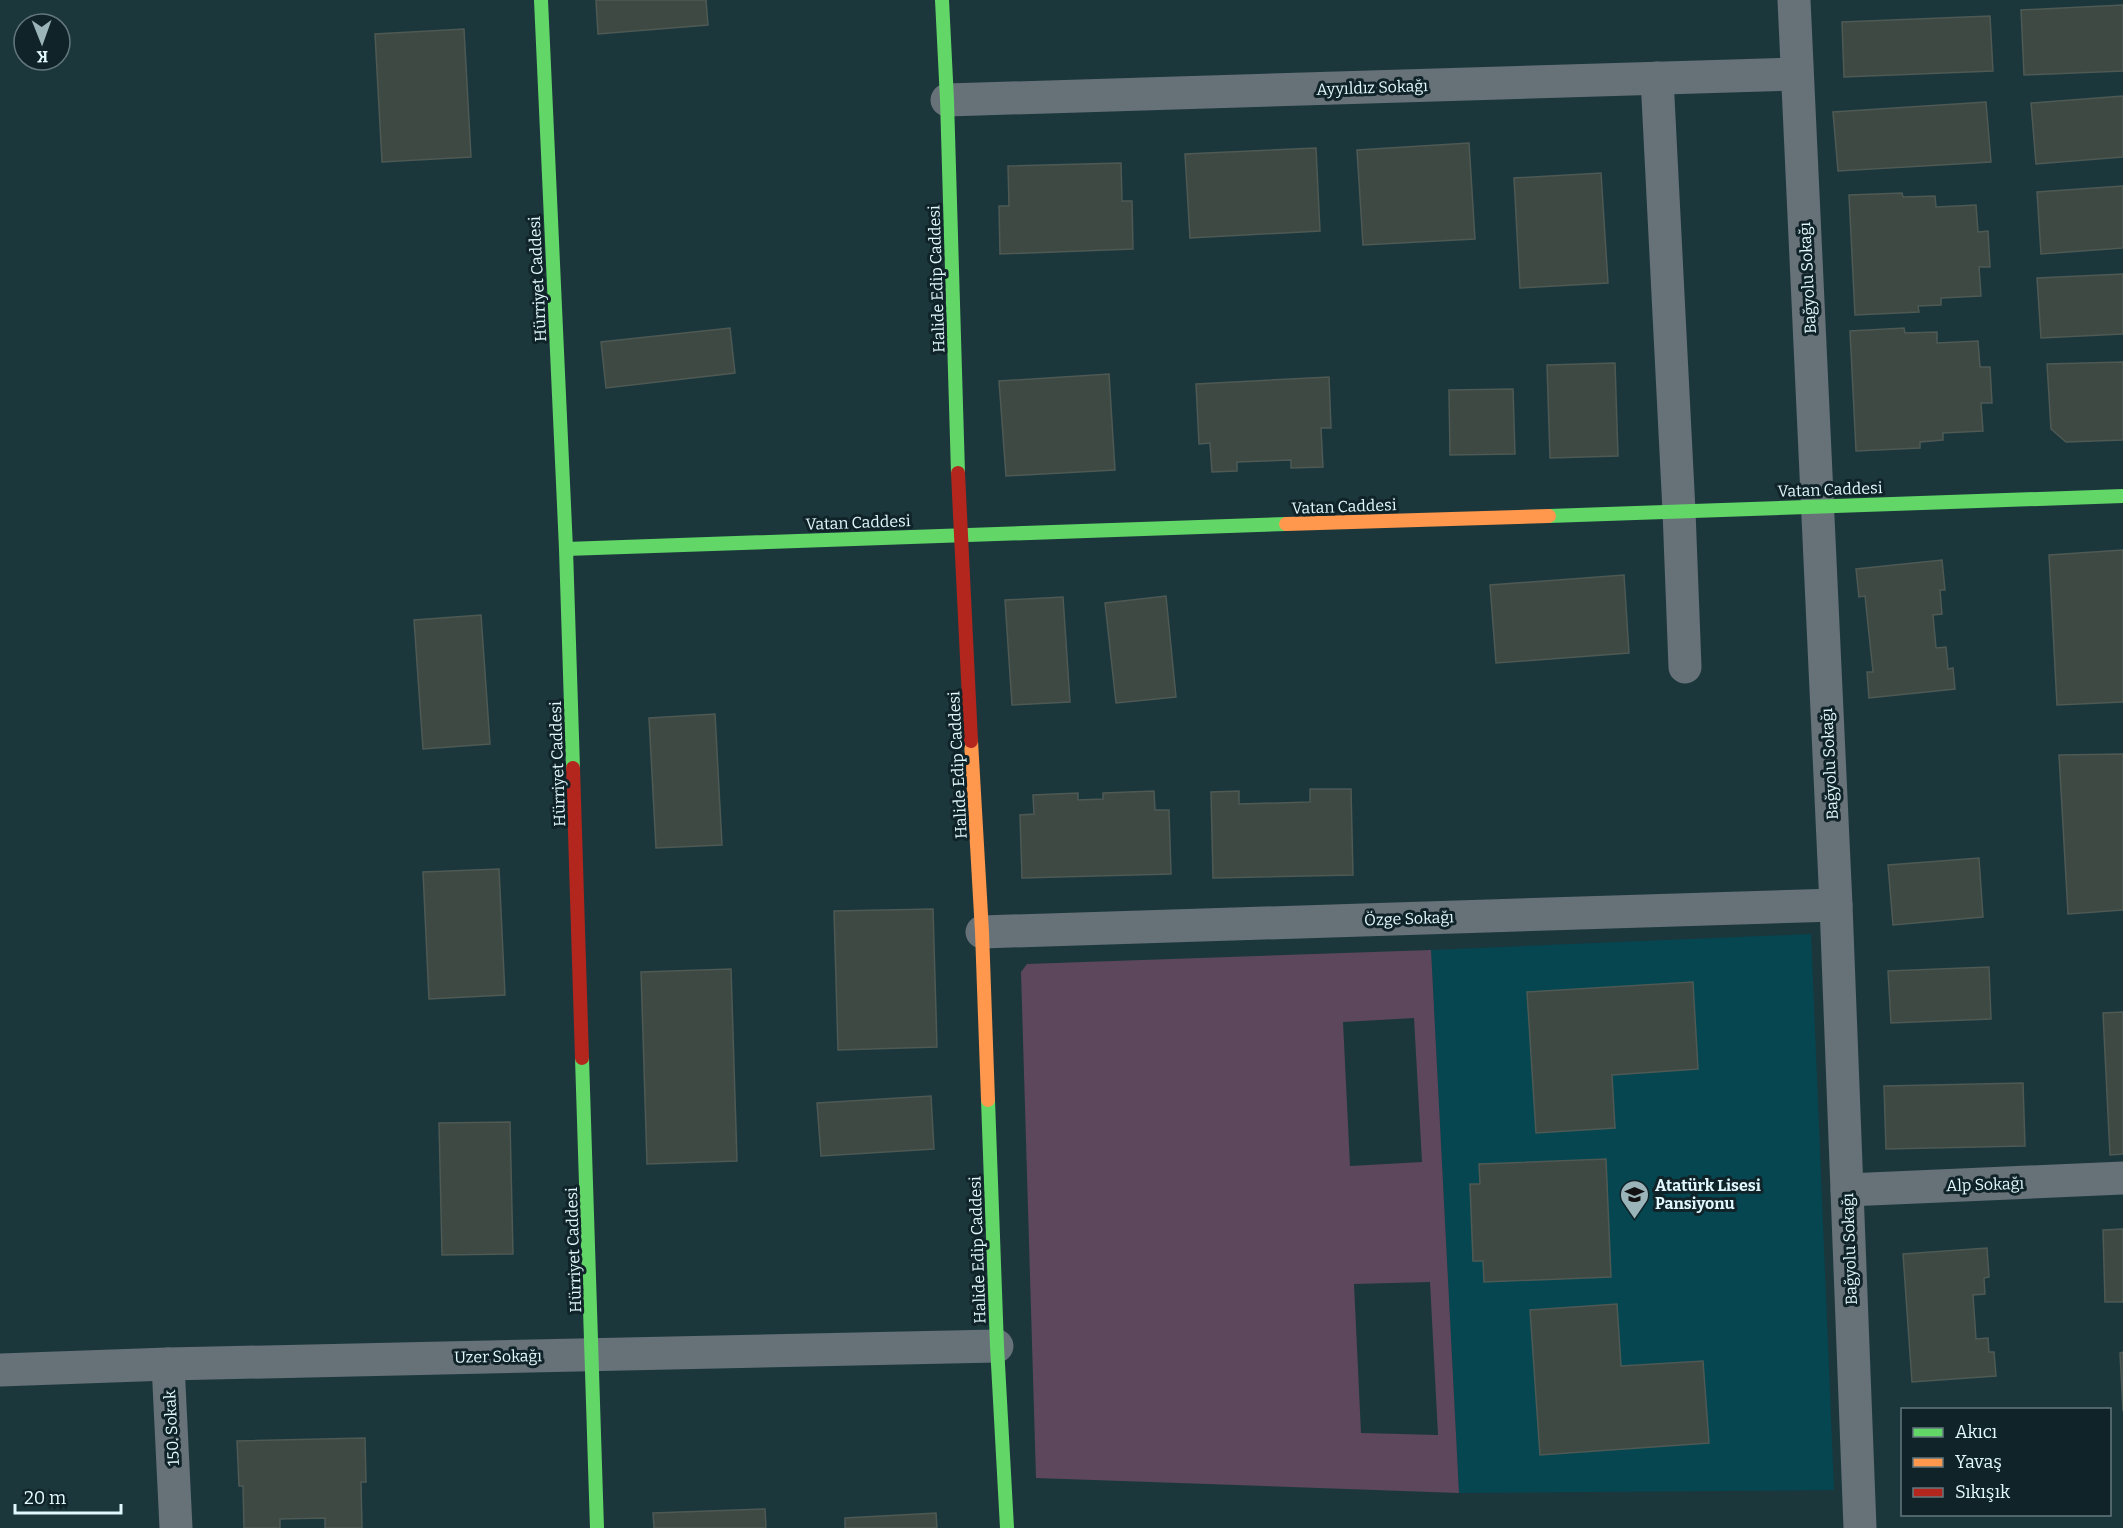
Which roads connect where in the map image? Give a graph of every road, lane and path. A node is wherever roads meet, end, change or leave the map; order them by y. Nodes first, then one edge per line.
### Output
1 (541, 0) edge
2 (942, 0) edge
3 (1794, 0) edge
4 (1796, 74) junction
5 (1657, 78) junction
6 (947, 100) junction
7 (2123, 496) edge
8 (1818, 506) junction
9 (1679, 511) junction
10 (960, 535) junction
11 (566, 549) junction
12 (1685, 667) dead end
13 (1836, 905) junction
14 (982, 932) junction
15 (2123, 1178) edge
16 (1847, 1190) junction
17 (997, 1346) junction
18 (592, 1354) junction
19 (168, 1364) junction
20 (0, 1370) edge
21 (176, 1528) edge
22 (597, 1528) edge
23 (1007, 1528) edge
24 (1860, 1528) edge

1 - 11 street, Hürriyet Caddesi
2 - 6 street, Halide Edip Caddesi
3 - 4 street, Bağyolu Sokağı
4 - 5 street, Ayyıldız Sokağı
4 - 8 street, Bağyolu Sokağı
5 - 6 street, Ayyıldız Sokağı
5 - 9 street
6 - 10 street, Halide Edip Caddesi
7 - 8 street, Vatan Caddesi
8 - 9 street, Vatan Caddesi
8 - 13 street, Bağyolu Sokağı
9 - 10 street, Vatan Caddesi
9 - 12 street
10 - 11 street, Vatan Caddesi
10 - 14 street, Halide Edip Caddesi
11 - 18 street, Hürriyet Caddesi
13 - 14 street, Özge Sokağı
13 - 16 street, Bağyolu Sokağı
14 - 17 street, Halide Edip Caddesi
15 - 16 street, Alp Sokağı
16 - 24 street, Bağyolu Sokağı
17 - 18 street, Uzer Sokağı
17 - 23 street, Halide Edip Caddesi
18 - 19 street, Uzer Sokağı
18 - 22 street, Hürriyet Caddesi
19 - 20 street, Uzer Sokağı
19 - 21 street, 150. Sokak

